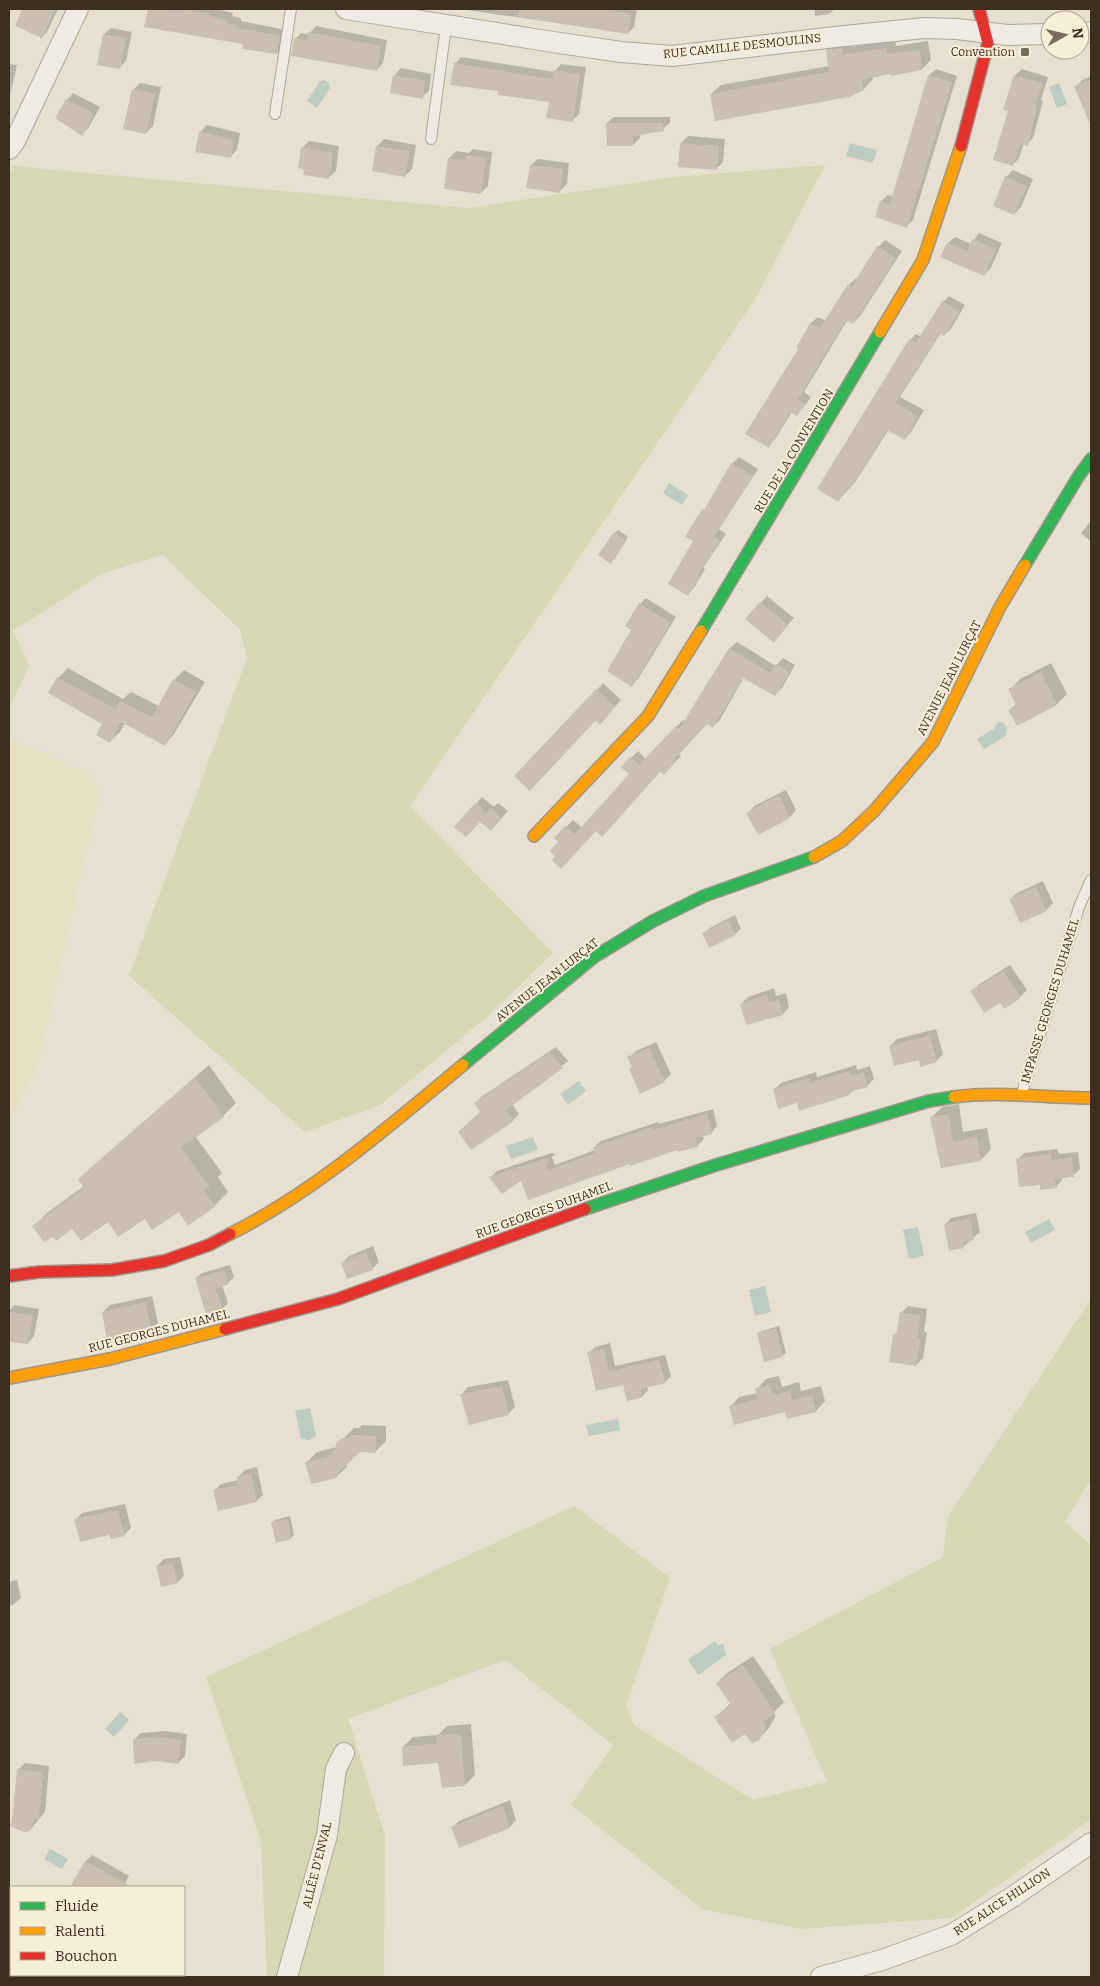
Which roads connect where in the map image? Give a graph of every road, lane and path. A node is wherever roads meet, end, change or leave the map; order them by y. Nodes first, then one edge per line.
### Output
1 (78, 9) edge
2 (291, 9) edge
3 (346, 9) edge
4 (979, 9) edge
5 (446, 26) junction
6 (984, 32) junction
7 (1040, 34) edge
8 (275, 114) dead end
9 (430, 139) dead end
10 (9, 149) edge
11 (1091, 459) edge
12 (534, 836) dead end
13 (1091, 880) edge
14 (1021, 1094) junction
15 (1091, 1098) edge
16 (9, 1276) edge
17 (9, 1378) edge
18 (344, 1753) dead end
19 (1091, 1843) edge
20 (287, 1977) edge
21 (821, 1977) edge

1 - 10 street
2 - 8 lane
3 - 5 street, RUE CAMILLE DESMOULINS
4 - 6 street, RUE DE LA CONVENTION
5 - 6 street, RUE CAMILLE DESMOULINS
5 - 9 lane
6 - 7 street, RUE CAMILLE DESMOULINS
6 - 12 street, RUE DE LA CONVENTION
11 - 16 street, AVENUE JEAN LURÇAT
13 - 14 lane, IMPASSE GEORGES DUHAMEL
14 - 15 street, RUE GEORGES DUHAMEL
14 - 17 street, RUE GEORGES DUHAMEL
18 - 20 street, ALLÉE D'ENVAL
19 - 21 street, RUE ALICE HILLION

